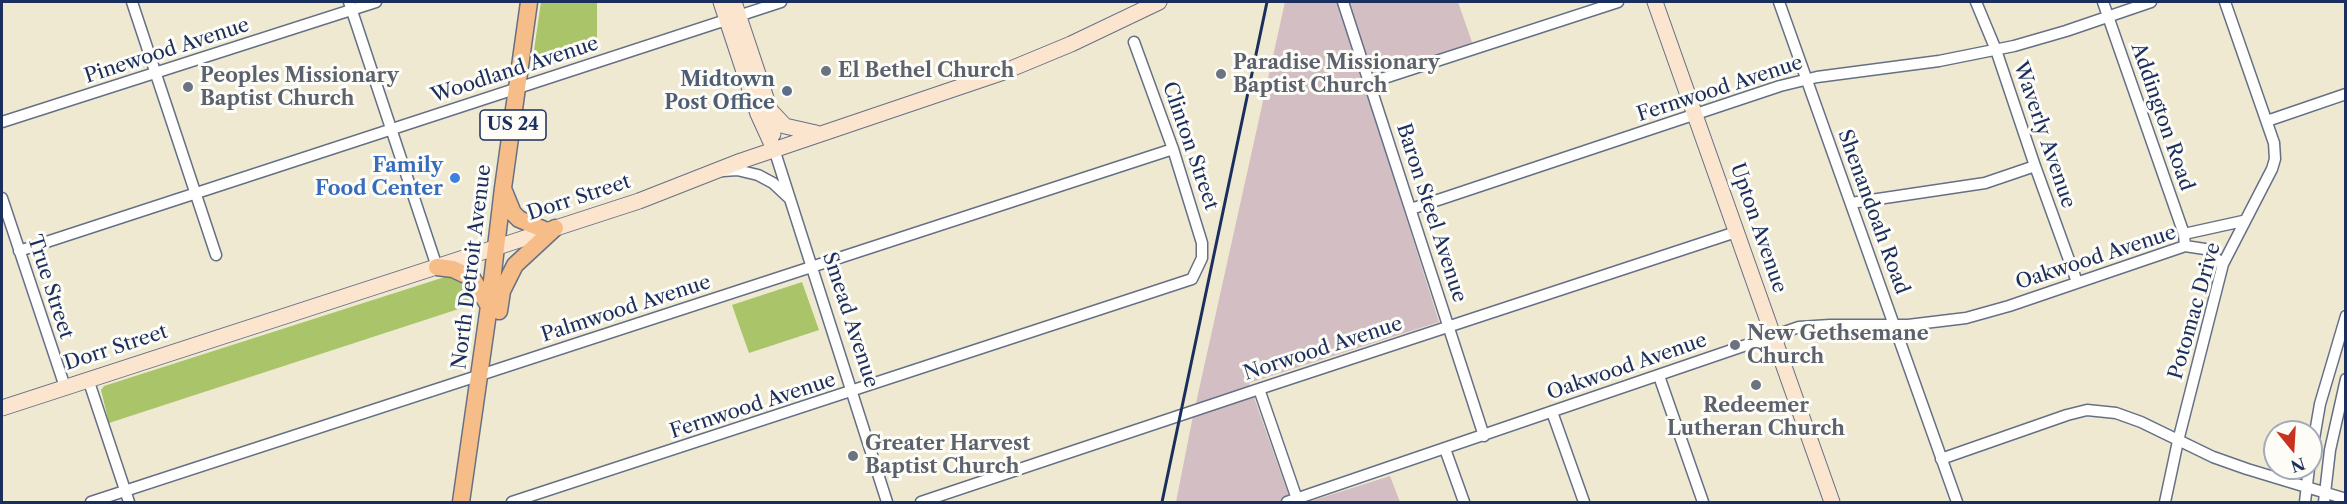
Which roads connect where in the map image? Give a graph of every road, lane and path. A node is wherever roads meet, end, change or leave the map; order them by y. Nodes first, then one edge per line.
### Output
1 (132, 2) edge
2 (376, 2) edge
3 (529, 2) edge
4 (721, 2) edge
5 (781, 2) edge
6 (1159, 2) edge
7 (1343, 2) edge
8 (1618, 2) edge
9 (1655, 2) edge
10 (1779, 2) edge
11 (1976, 2) edge
12 (2103, 2) edge
13 (2151, 2) edge
14 (2225, 2) edge
15 (351, 6) edge
16 (733, 12) edge
17 (2108, 17) junction
18 (1134, 42) dead end
19 (1996, 50) junction
20 (156, 73) junction
21 (1806, 79) junction
22 (1369, 82) junction
23 (518, 88) junction
24 (2346, 94) edge
25 (770, 110) junction
26 (1696, 116) junction
27 (2267, 121) junction
28 (2, 123) edge
29 (391, 129) junction
30 (819, 134) junction
31 (774, 149) junction
32 (1173, 149) junction
33 (2035, 166) junction
34 (717, 171) junction
35 (503, 188) junction
36 (195, 193) junction
37 (2, 198) edge
38 (790, 198) junction
39 (1851, 203) junction
40 (1411, 210) junction
41 (2243, 221) junction
42 (551, 229) junction
43 (1736, 232) junction
44 (2184, 240) junction
45 (495, 249) junction
46 (19, 251) junction
47 (216, 255) dead end
48 (1200, 264) joint
49 (2223, 264) junction
50 (437, 267) junction
51 (811, 267) junction
52 (2077, 282) junction
53 (489, 306) junction
54 (2346, 316) edge
55 (1894, 325) junction
56 (1448, 326) junction
57 (1773, 335) junction
58 (480, 372) junction
59 (1659, 375) junction
60 (88, 379) junction
61 (2346, 379) edge
62 (65, 387) junction
63 (1259, 388) junction
64 (851, 393) junction
65 (2, 408) edge
66 (1552, 412) junction
67 (2317, 420) edge
68 (1484, 436) junction
69 (2178, 441) junction
70 (1445, 449) junction
71 (1941, 459) junction
72 (2307, 480) edge
73 (2306, 487) junction
74 (126, 491) junction
75 (2325, 498) edge
76 (2346, 498) edge
77 (1294, 501) edge
78 (91, 502) edge
79 (129, 502) edge
80 (461, 502) edge
81 (512, 502) edge
82 (887, 502) edge
83 (921, 502) edge
84 (1464, 502) edge
85 (1584, 502) edge
86 (1703, 502) edge
87 (1832, 502) edge
88 (1957, 502) edge
89 (2165, 502) edge
90 (2305, 502) edge

1 - 20 street
2 - 15 street, Pinewood Avenue
3 - 23 main road, North Detroit Avenue / US 24
4 - 16 main road, Smead Avenue
5 - 16 street, Woodland Avenue
6 - 30 main road, Dorr Street
7 - 22 street, Baron Steel Avenue
8 - 22 street
9 - 26 main road, Upton Avenue
10 - 21 street, Shenandoah Road
11 - 19 street, Waverly Avenue
12 - 17 street, Addington Road
13 - 17 street, Fernwood Avenue
14 - 27 street, Potomac Drive
15 - 20 street, Pinewood Avenue
15 - 29 street
16 - 23 street, Woodland Avenue
16 - 25 main road, Smead Avenue
16 - 31 main road, Smead Avenue
17 - 19 street, Fernwood Avenue
17 - 44 street, Addington Road
18 - 32 street, Clinton Street
19 - 21 street, Fernwood Avenue
19 - 33 street, Waverly Avenue
20 - 28 street, Pinewood Avenue
20 - 36 street
21 - 26 street, Fernwood Avenue
21 - 39 street, Shenandoah Road
22 - 40 street, Baron Steel Avenue
23 - 29 street, Woodland Avenue
23 - 35 main road, North Detroit Avenue / US 24
24 - 27 street
25 - 30 main road
25 - 31 main road, Smead Avenue
26 - 40 street, Fernwood Avenue
26 - 43 main road, Upton Avenue
27 - 41 street, Potomac Drive
29 - 36 street, Woodland Avenue
29 - 50 street
30 - 31 main road, Dorr Street
31 - 34 main road, Dorr Street
31 - 38 street, Smead Avenue
32 - 48 street, Clinton Street
32 - 51 street, Palmwood Avenue
33 - 39 street
33 - 52 street, Waverly Avenue
34 - 38 street
34 - 42 main road, Dorr Street
35 - 42 main road
35 - 45 main road, North Detroit Avenue / US 24
36 - 46 street, Woodland Avenue
36 - 47 street
37 - 46 street, True Street
38 - 51 street, Smead Avenue
39 - 55 street, Shenandoah Road
40 - 56 street, Baron Steel Avenue
41 - 44 street, Oakwood Avenue
41 - 49 street, Potomac Drive
42 - 45 main road, Dorr Street
42 - 58 main road
43 - 56 street, Norwood Avenue
43 - 57 main road, Upton Avenue
44 - 49 street, Oakwood Avenue
44 - 52 street, Oakwood Avenue
45 - 50 main road, Dorr Street
45 - 53 main road, North Detroit Avenue / US 24
46 - 62 street, True Street
48 - 64 street, Fernwood Avenue
49 - 69 street, Potomac Drive
50 - 53 main road
50 - 60 main road, Dorr Street
51 - 58 street, Palmwood Avenue
51 - 64 street, Smead Avenue
52 - 55 street, Oakwood Avenue
53 - 58 main road, North Detroit Avenue / US 24
54 - 67 street
55 - 57 street, Oakwood Avenue
55 - 71 street, Shenandoah Road
56 - 63 street, Norwood Avenue
56 - 68 street, Baron Steel Avenue
57 - 59 street, Oakwood Avenue
57 - 87 main road, Upton Avenue
58 - 74 street, Palmwood Avenue
58 - 80 main road, North Detroit Avenue / US 24
59 - 66 street, Oakwood Avenue
59 - 86 street
60 - 62 main road, Dorr Street
60 - 74 street
61 - 75 street
62 - 65 main road, Dorr Street
63 - 77 street
63 - 83 street, Norwood Avenue
64 - 81 street, Fernwood Avenue
64 - 82 street, Smead Avenue
66 - 68 street, Oakwood Avenue
66 - 85 street
68 - 70 street, Oakwood Avenue
69 - 71 street
69 - 73 street
69 - 89 street, Potomac Drive
70 - 77 street, Oakwood Avenue
70 - 84 street
71 - 88 street, Shenandoah Road
72 - 73 street
73 - 75 street
73 - 90 street
74 - 78 street, Palmwood Avenue
74 - 79 street
75 - 76 street

